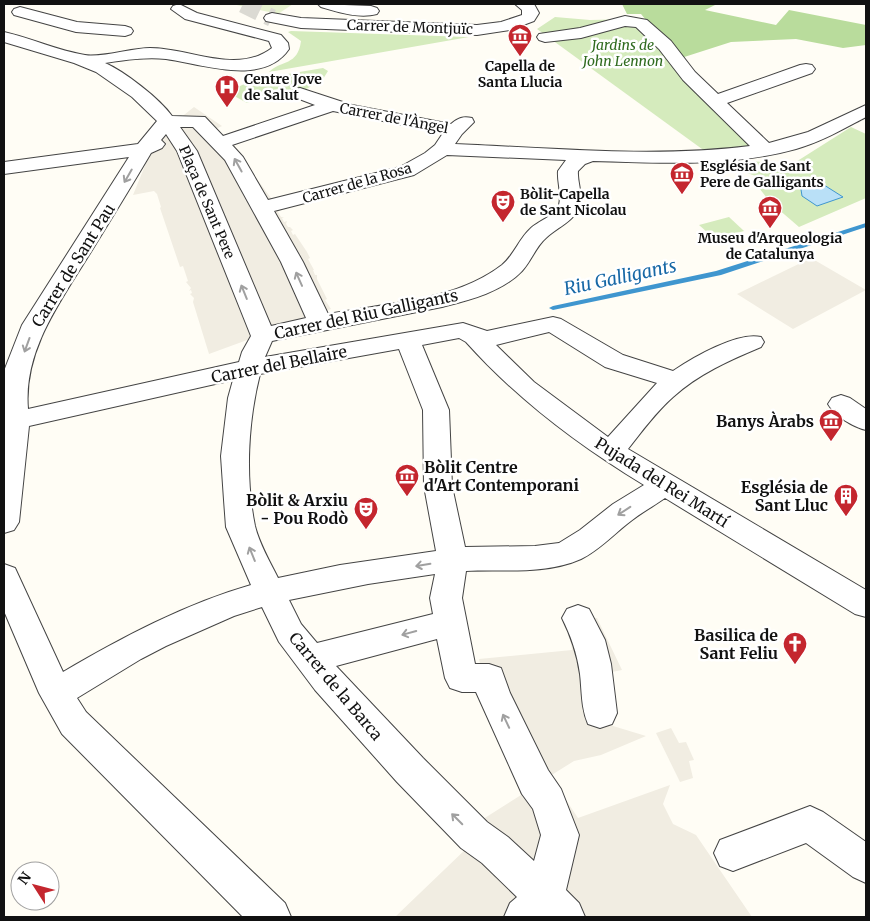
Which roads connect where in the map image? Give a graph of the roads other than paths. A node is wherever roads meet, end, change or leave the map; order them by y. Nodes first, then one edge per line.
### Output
1 (38, 4) edge
2 (326, 4) edge
3 (523, 4) edge
4 (179, 9) dead end
5 (20, 12) junction
6 (4, 18) edge
7 (272, 18) tunnel mouth
8 (397, 28) junction
9 (125, 30) dead end
10 (4, 37) edge
11 (539, 37) dead end
12 (85, 61) junction
13 (806, 69) dead end
14 (300, 93) dead end
15 (715, 101) junction
16 (332, 105) junction
17 (866, 110) edge
18 (166, 122) junction
19 (460, 126) joint
20 (181, 140) junction
21 (220, 144) junction
22 (144, 149) junction
23 (442, 149) junction
24 (764, 149) junction
25 (591, 155) junction
26 (4, 168) edge
27 (262, 208) junction
28 (320, 324) junction
29 (263, 336) junction
30 (475, 337) junction
31 (408, 339) junction
32 (752, 342) dead end
33 (251, 368) junction
34 (677, 381) junction
35 (841, 404) dead end
36 (866, 421) edge
37 (10, 422) edge
38 (611, 451) junction
39 (665, 485) junction
40 (4, 522) edge
41 (453, 560) junction
42 (4, 576) edge
43 (271, 594) junction
44 (866, 604) edge
45 (448, 610) junction
46 (578, 618) dead end
47 (309, 658) junction
48 (56, 693) junction
49 (600, 713) dead end
50 (733, 854) dead end
51 (866, 864) edge
52 (544, 911) edge
53 (271, 917) edge

1 - 5 street
2 - 8 street
3 - 8 street, Carrer de Montjuïc
4 - 12 street
5 - 6 street
5 - 9 street
7 - 8 street, Carrer de Montjuïc
10 - 12 street
11 - 15 street
12 - 18 street
13 - 15 street
14 - 16 street, Carrer de l'Àngel
15 - 24 street
16 - 19 street, Carrer de l'Àngel
16 - 21 street, Carrer de l'Àngel
17 - 24 street
18 - 20 street, Plaça de Sant Pere
18 - 21 street, Plaça de Sant Pere
18 - 22 street, Carrer de Sant Pau
19 - 23 street, Carrer de la Rosa
20 - 22 street
29 -> 20 street, Plaça de Sant Pere
27 -> 21 street, Plaça de Sant Pere
22 - 26 street
22 -> 37 street, Carrer de Sant Pau
23 - 25 street
23 - 27 street, Carrer de la Rosa
24 - 25 street
25 - 28 street, Carrer del Riu Galligants
28 -> 27 street, Plaça de Sant Pere
28 - 29 street, Carrer del Riu Galligants
29 - 33 street
30 - 31 street, Carrer del Bellaire
30 - 34 street, Carrer del Bellaire
30 - 38 street, Pujada del Rei Martí
31 - 33 street, Carrer del Bellaire
31 - 41 street
32 - 34 street
33 - 37 street, Carrer del Bellaire
43 -> 33 street, Carrer de la Barca
34 - 38 street
35 - 36 street
37 - 40 street, Carrer de Sant Pau
38 - 39 street, Pujada del Rei Martí
39 -> 41 street
39 - 44 street, Pujada del Rei Martí
41 -> 43 street
41 - 45 street
42 - 48 street
43 - 47 street, Carrer de la Barca
43 - 48 street
45 -> 47 street
52 -> 45 street
46 - 49 street
52 -> 47 street, Carrer de la Barca
48 - 53 street
50 - 51 street

